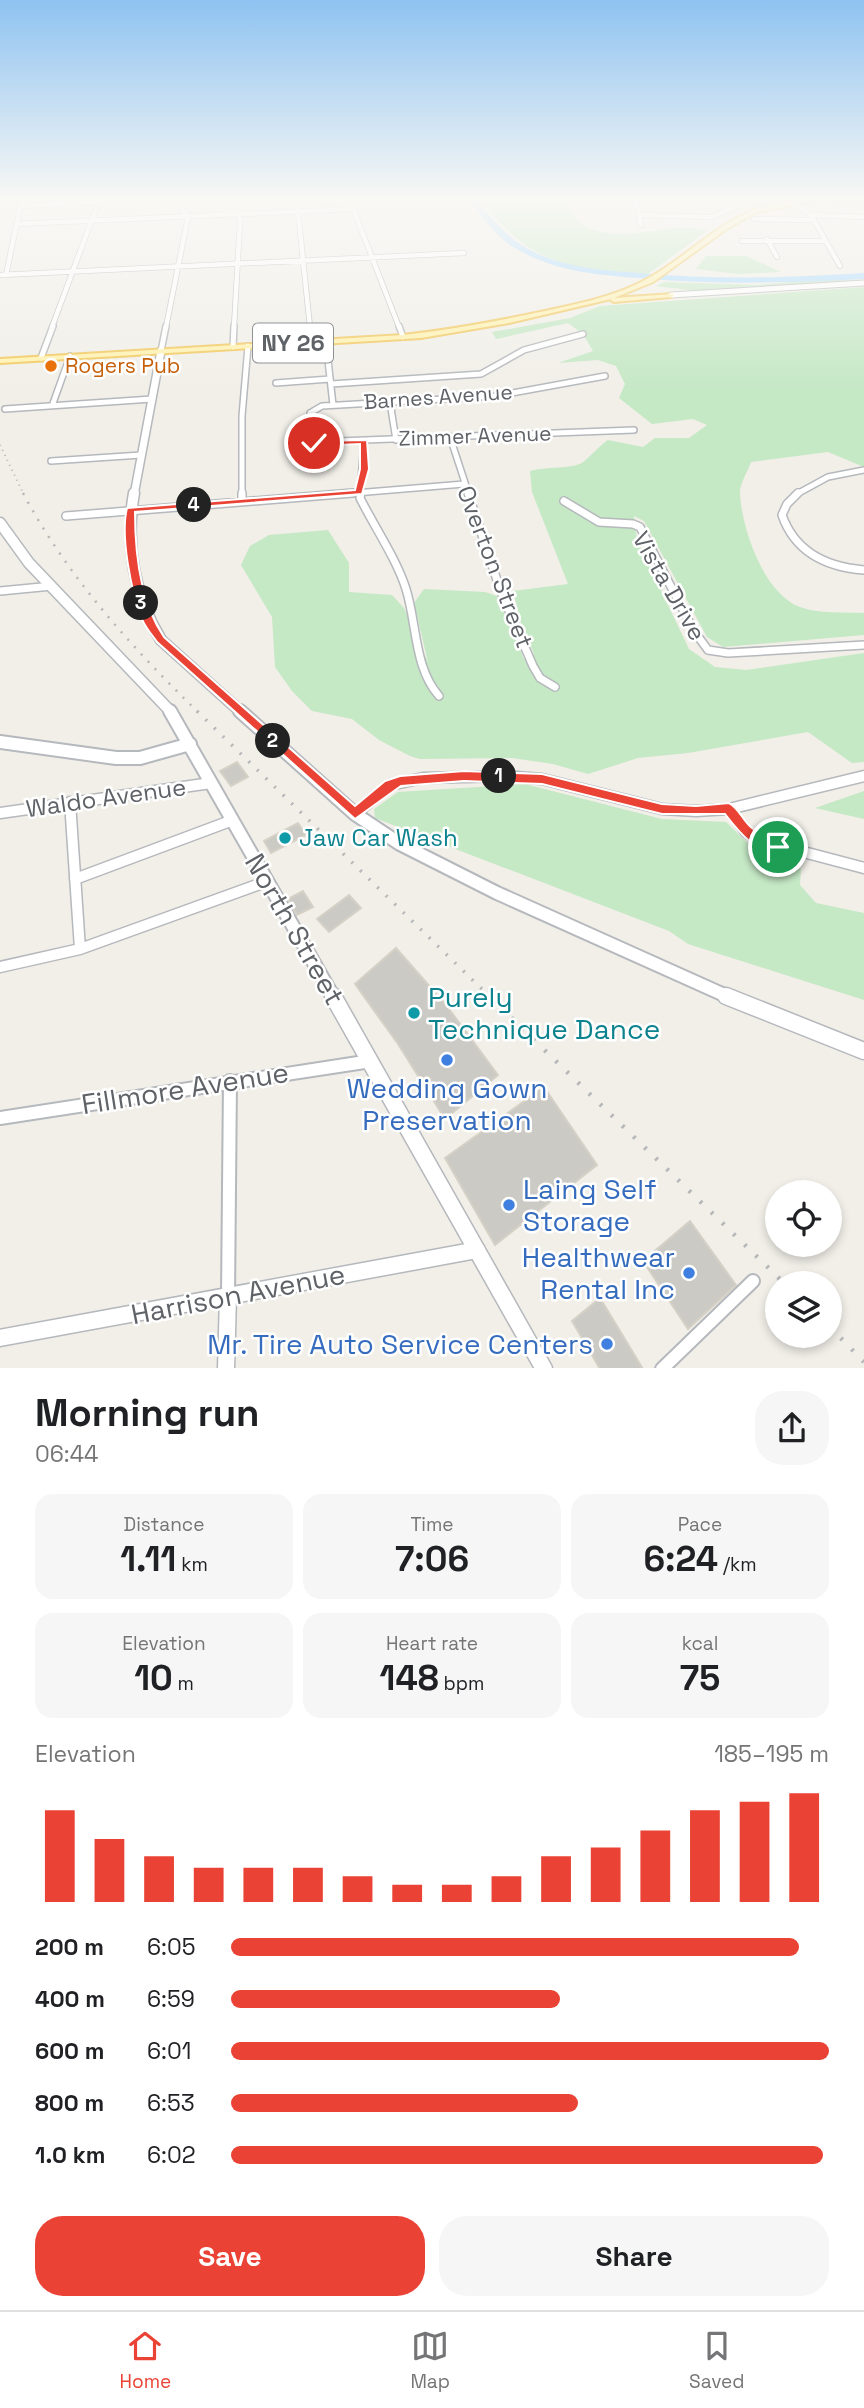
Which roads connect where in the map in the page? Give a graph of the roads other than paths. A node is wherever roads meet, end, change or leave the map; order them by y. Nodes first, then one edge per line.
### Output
1 (302, 261) edge
2 (77, 262) edge
3 (178, 262) edge
4 (284, 262) edge
5 (375, 262) edge
6 (678, 262) edge
7 (838, 262) edge
8 (238, 264) junction
9 (840, 266) dead end
10 (177, 267) junction
11 (73, 272) junction
12 (3, 275) edge
13 (864, 283) edge
14 (638, 287) junction
15 (671, 295) junction
16 (661, 297) junction
17 (583, 305) junction
18 (583, 334) dead end
19 (403, 337) junction
20 (311, 342) junction
21 (326, 342) junction
22 (248, 346) junction
23 (233, 347) junction
24 (162, 351) junction
25 (70, 356) junction
26 (41, 358) junction
27 (0, 360) edge
28 (605, 376) dead end
29 (330, 382) junction
30 (276, 383) dead end
31 (152, 399) junction
32 (390, 402) junction
33 (332, 405) junction
34 (52, 406) junction
35 (5, 409) dead end
36 (634, 430) dead end
37 (450, 437) junction
38 (396, 440) junction
39 (364, 441) junction
40 (316, 444) joint
41 (141, 455) junction
42 (51, 461) dead end
43 (864, 470) edge
44 (464, 484) junction
45 (359, 492) junction
46 (242, 501) junction
47 (564, 501) dead end
48 (131, 510) junction
49 (66, 516) dead end
50 (0, 523) edge
51 (864, 570) edge
52 (52, 586) junction
53 (0, 591) edge
54 (864, 645) edge
55 (555, 687) dead end
56 (439, 696) dead end
57 (0, 743) edge
58 (190, 744) junction
59 (864, 775) edge
60 (211, 782) junction
61 (70, 803) junction
62 (729, 808) junction
63 (0, 813) edge
64 (355, 814) junction
65 (233, 820) junction
66 (864, 868) edge
67 (75, 879) junction
68 (268, 881) junction
69 (80, 949) junction
70 (0, 967) edge
71 (864, 1051) edge
72 (371, 1061) junction
73 (230, 1082) junction
74 (0, 1118) edge
75 (477, 1250) junction
76 (753, 1281) dead end
77 (228, 1296) junction
78 (0, 1338) edge
79 (226, 1368) edge
80 (544, 1368) edge
81 (662, 1368) edge

1 - 20 street
2 - 11 street
3 - 10 street
4 - 8 street
5 - 19 street
6 - 14 main road, NY 26
7 - 9 street
8 - 10 street
8 - 23 street
10 - 11 street
10 - 24 street
11 - 12 street
11 - 26 street
13 - 15 street
14 - 15 main road
14 - 16 main road
14 - 17 main road, NY 26
15 - 16 main road
16 - 17 main road
17 - 19 main road, NY 26
18 - 29 street
19 - 21 main road, NY 26
20 - 21 main road, NY 26
20 - 22 main road, NY 26
21 - 29 street
22 - 23 main road, NY 26
22 - 46 street
23 - 24 main road, NY 26
24 - 25 main road, NY 26
24 - 31 street
25 - 26 main road, NY 26
25 - 34 street
26 - 27 main road, NY 26
28 - 32 street, Barnes Avenue
29 - 30 street
29 - 33 street
31 - 34 street
31 - 41 street
32 - 33 street, Barnes Avenue
32 - 38 street
33 - 40 street, Barnes Avenue
34 - 35 street
36 - 37 street, Zimmer Avenue
37 - 38 street, Zimmer Avenue
37 - 44 street, Overton Street
38 - 39 street, Zimmer Avenue
39 - 40 street, Zimmer Avenue
39 - 45 street
41 - 42 street
41 - 48 street
43 - 51 street
44 - 45 street
44 - 55 street, Overton Street
45 - 46 street
45 - 56 street
46 - 48 street
47 - 54 street, Vista Drive
48 - 49 street
48 - 64 street
50 - 52 street, North Street
52 - 53 street
52 - 58 street, North Street
57 - 58 street
58 - 60 street, North Street
59 - 62 street
60 - 61 street, Waldo Avenue
60 - 65 street, North Street
61 - 63 street, Waldo Avenue
61 - 67 street
62 - 64 street
62 - 66 street
64 - 71 street
65 - 67 street
65 - 68 street, North Street
67 - 69 street
68 - 69 street
68 - 72 street, North Street
69 - 70 street
72 - 73 street, Fillmore Avenue
72 - 75 street, North Street
73 - 74 street, Fillmore Avenue
73 - 77 street
75 - 77 street, Harrison Avenue
75 - 80 street, North Street
76 - 81 street
77 - 78 street, Harrison Avenue
77 - 79 street

